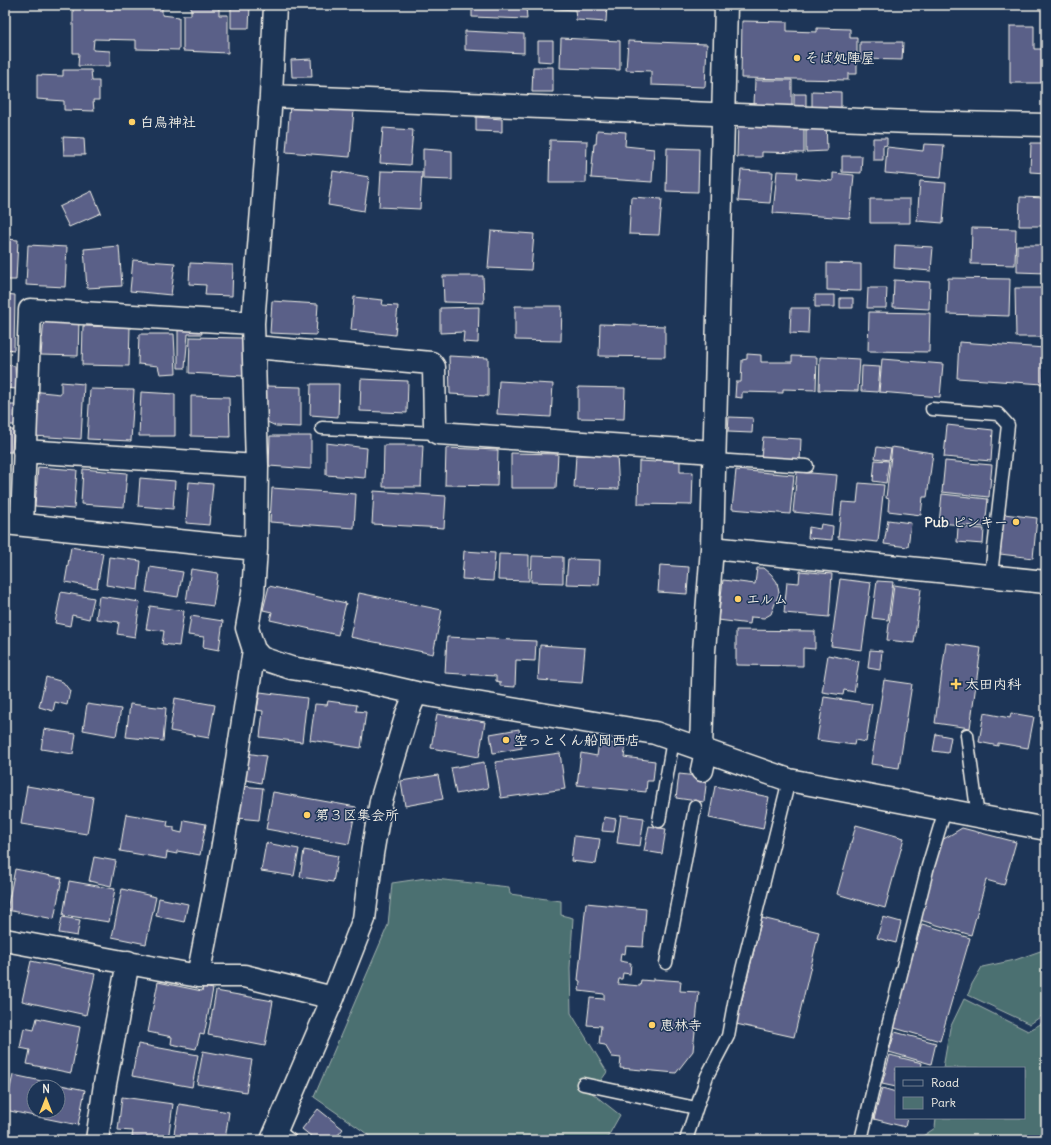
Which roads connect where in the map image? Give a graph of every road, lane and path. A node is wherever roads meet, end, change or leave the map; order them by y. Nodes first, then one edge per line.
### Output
1 (275, 5) edge
2 (726, 5) edge
3 (271, 96) junction
4 (723, 114) junction
5 (1046, 125) edge
6 (253, 323) junction
7 (254, 347) junction
8 (932, 409) dead end
9 (322, 428) dead end
10 (438, 434) junction
11 (24, 451) junction
12 (714, 456) junction
13 (257, 466) junction
14 (807, 466) dead end
15 (13, 524) edge
16 (712, 548) junction
17 (256, 549) junction
18 (991, 575) junction
19 (1046, 582) edge
20 (254, 650) junction
21 (416, 692) junction
22 (967, 735) dead end
23 (673, 740) junction
24 (703, 757) junction
25 (789, 780) junction
26 (695, 807) dead end
27 (945, 810) junction
28 (978, 816) junction
29 (660, 821) dead end
30 (1046, 829) edge
31 (5, 940) edge
32 (128, 962) junction
33 (666, 963) dead end
34 (198, 976) junction
35 (334, 998) junction
36 (583, 1084) dead end
37 (696, 1108) junction
38 (280, 1137) edge
39 (97, 1140) edge
40 (686, 1140) edge
41 (861, 1140) edge

1 - 3 street
2 - 4 street
3 - 4 street
3 - 6 street
4 - 5 street
4 - 12 street
6 - 7 street
6 - 11 street
7 - 10 street
7 - 13 street
8 - 18 lane
9 - 10 lane
10 - 12 street
11 - 13 street
11 - 15 street
12 - 14 lane
12 - 16 street
13 - 17 street
15 - 17 street
16 - 18 street
16 - 24 street
17 - 20 street
18 - 19 street
20 - 21 street
20 - 34 street
21 - 23 street
21 - 35 street
22 - 28 lane
23 - 24 street
23 - 29 lane
24 - 25 street
25 - 27 street
25 - 37 lane
26 - 33 lane
27 - 28 street
27 - 41 lane
28 - 30 street
31 - 32 street
32 - 34 street
32 - 39 street
34 - 35 street
35 - 38 street
36 - 37 lane
37 - 40 lane

